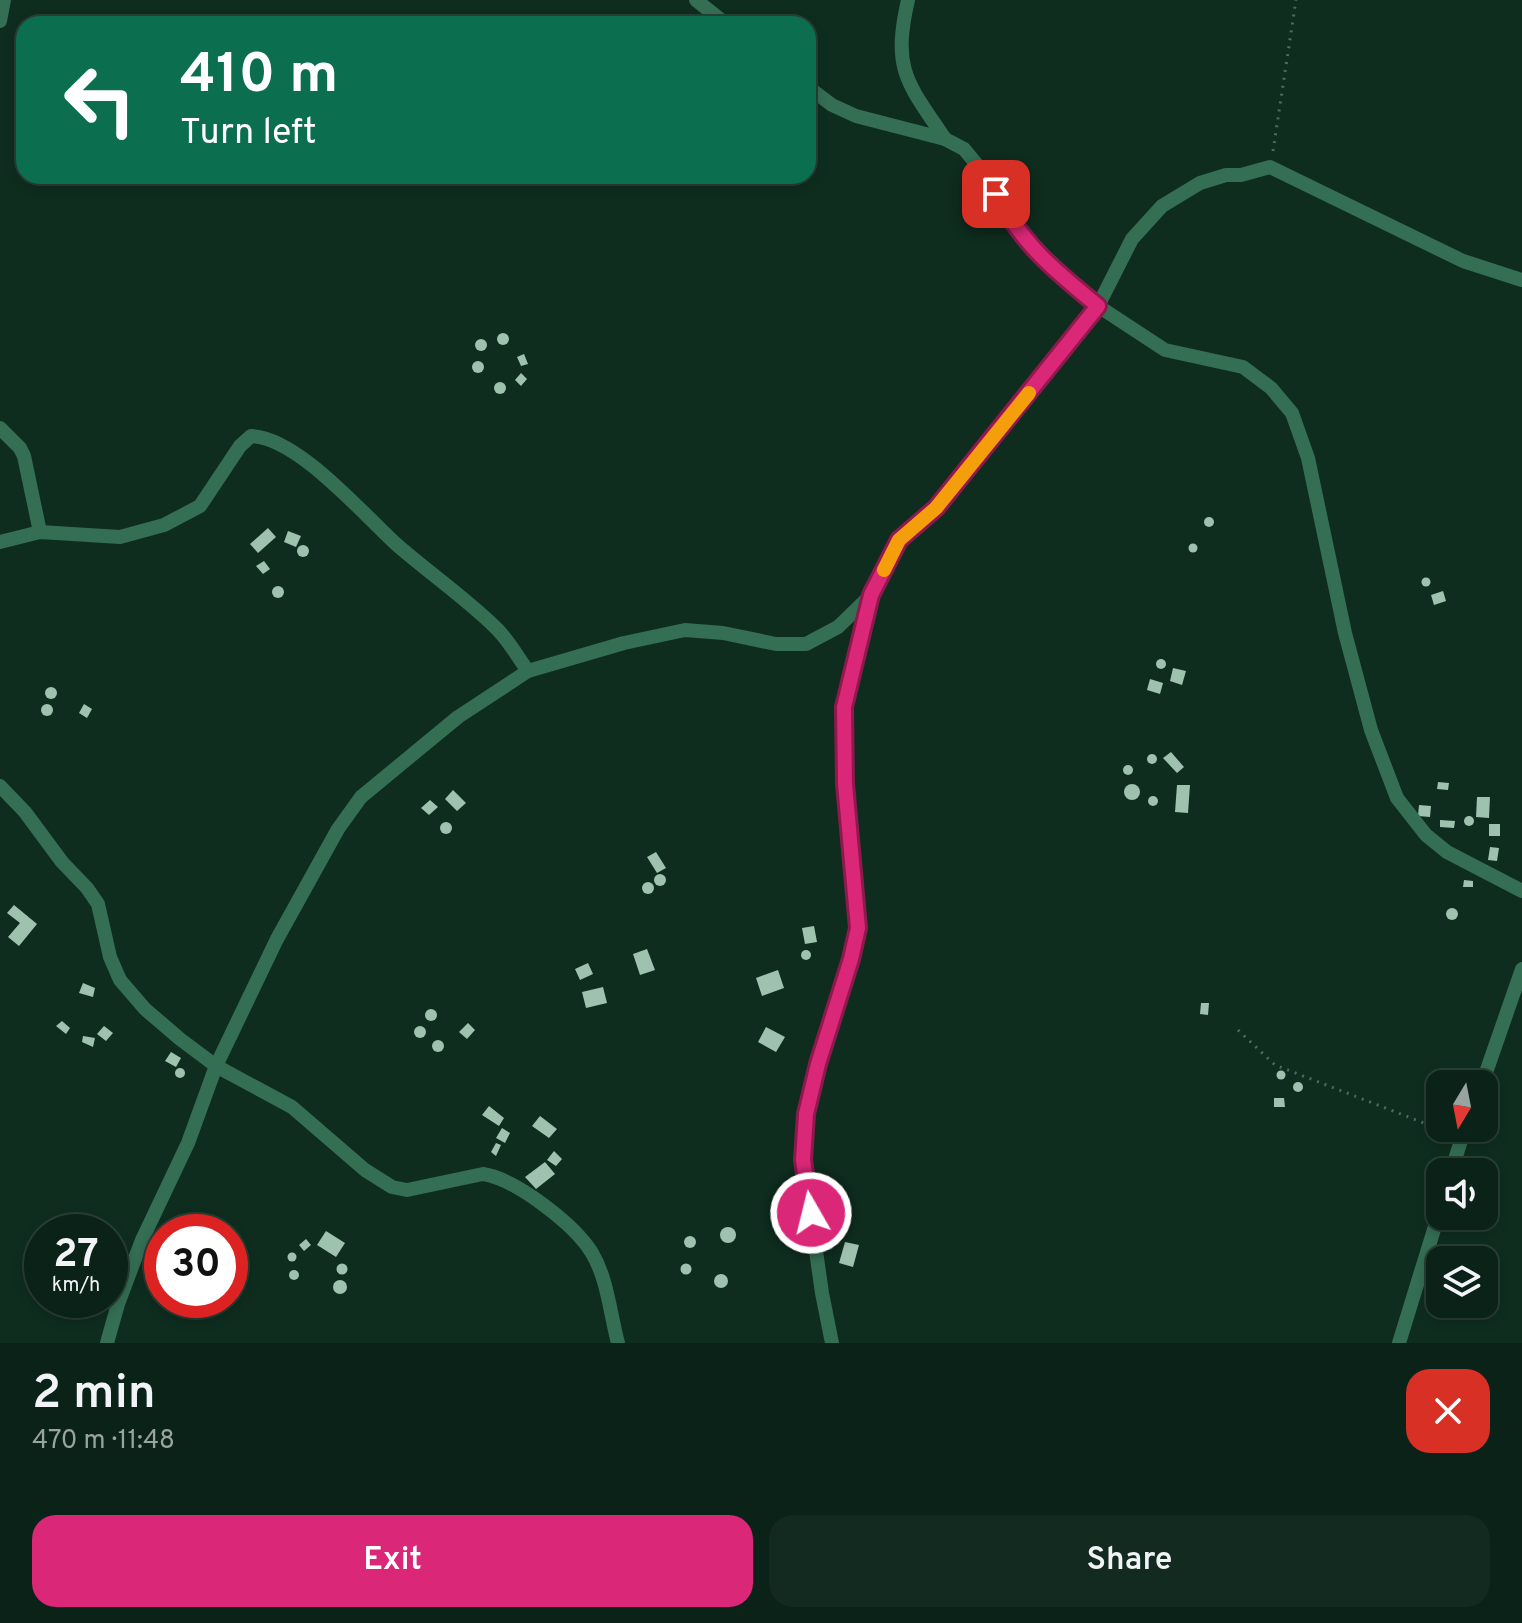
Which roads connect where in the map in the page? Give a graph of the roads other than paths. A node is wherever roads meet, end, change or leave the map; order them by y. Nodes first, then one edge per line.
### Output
1 (4, 0) edge
2 (696, 0) edge
3 (908, 0) edge
4 (716, 16) edge
5 (0, 21) edge
6 (816, 93) edge
7 (945, 139) junction
8 (1522, 280) edge
9 (1098, 306) junction
10 (0, 428) edge
11 (40, 532) junction
12 (0, 542) edge
13 (871, 595) junction
14 (528, 671) junction
15 (0, 786) edge
16 (1522, 891) edge
17 (1522, 969) edge
18 (216, 1066) junction
19 (1487, 1070) edge
20 (1434, 1230) edge
21 (107, 1343) edge
22 (618, 1343) edge
23 (832, 1343) edge
24 (1399, 1343) edge

1 - 5 street
2 - 4 street
3 - 7 street
6 - 7 street
7 - 9 street
8 - 9 street
9 - 13 street
9 - 16 street
10 - 11 street
11 - 12 street
11 - 14 street
13 - 14 street
13 - 23 street
14 - 18 street
15 - 18 street
17 - 19 street
18 - 21 street
18 - 22 street
20 - 24 street

